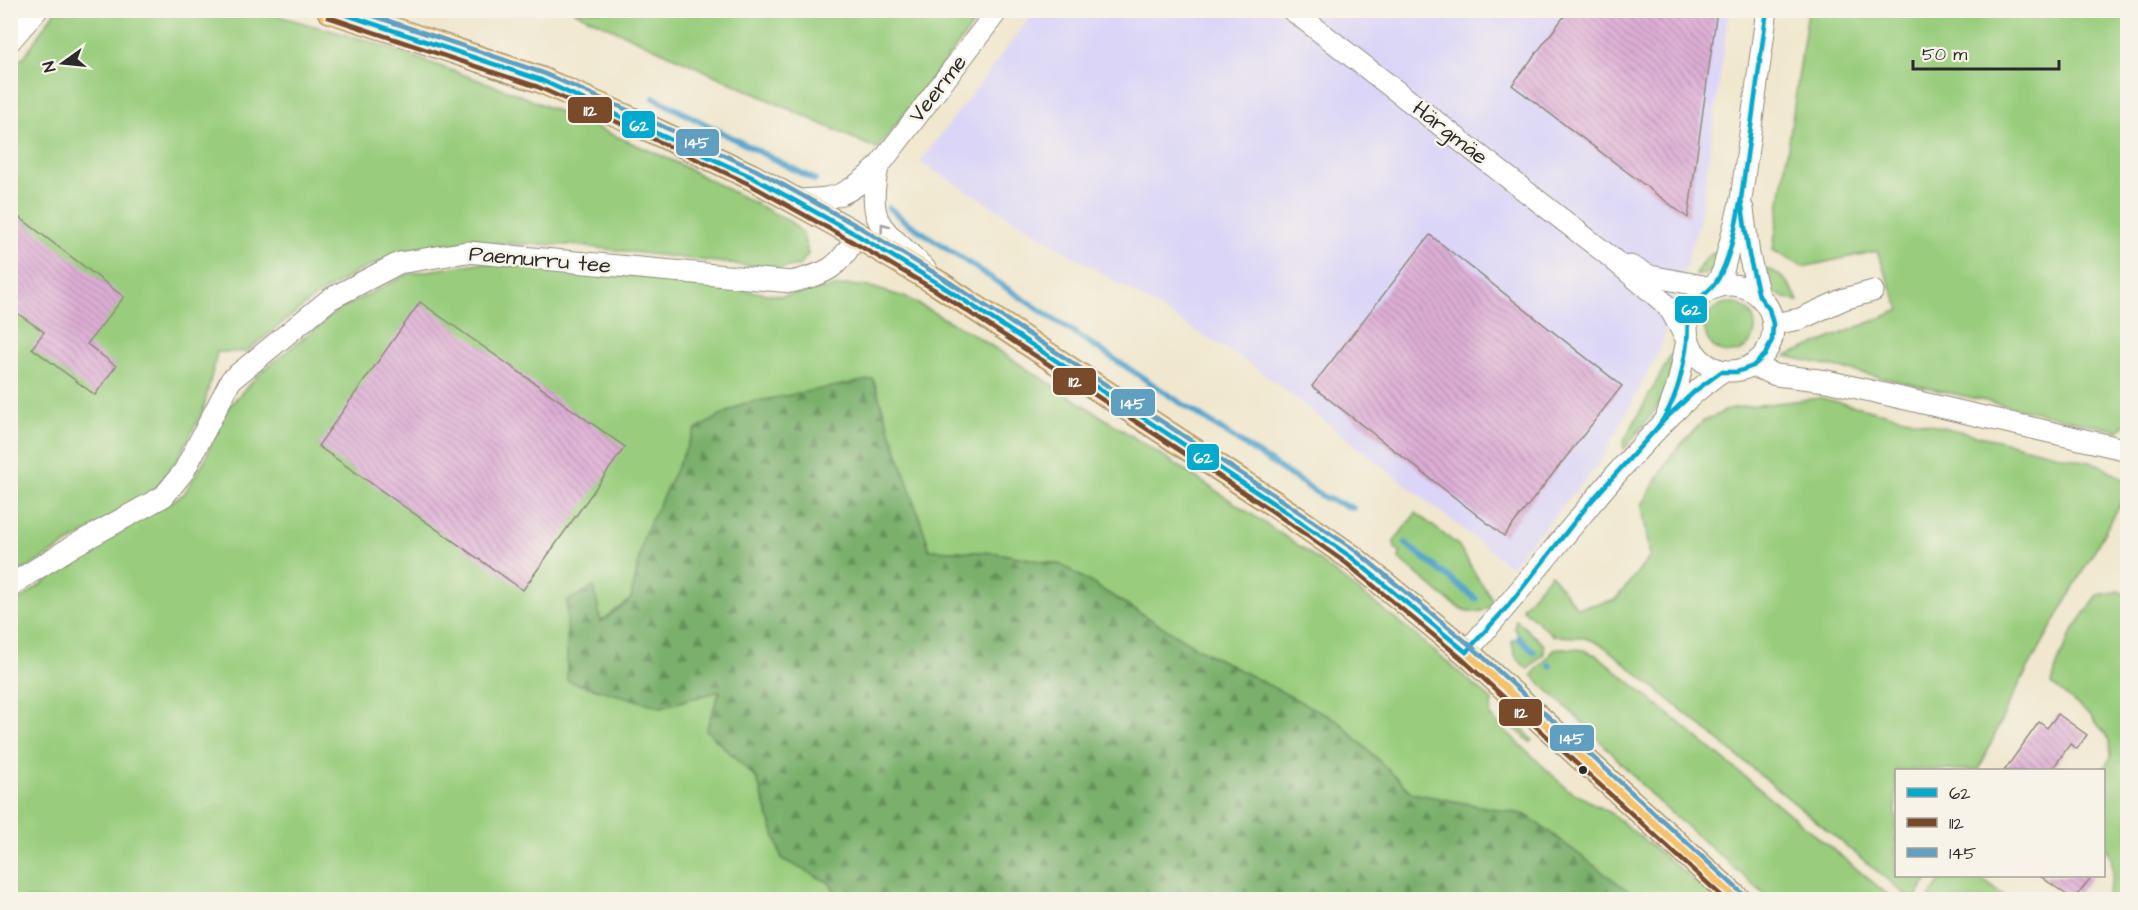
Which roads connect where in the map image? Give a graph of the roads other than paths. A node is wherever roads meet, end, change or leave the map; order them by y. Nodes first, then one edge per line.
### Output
1 (37, 10) edge
2 (330, 10) edge
3 (998, 10) edge
4 (1292, 10) edge
5 (1767, 10) edge
6 (10, 41) edge
7 (878, 167) junction
8 (1741, 199) junction
9 (792, 200) junction
10 (857, 235) junction
11 (1608, 255) junction
12 (939, 284) junction
13 (1714, 288) junction
14 (1873, 291) dead end
15 (1759, 296) junction
16 (1773, 324) junction
17 (1688, 340) junction
18 (1753, 366) junction
19 (1721, 372) junction
20 (1666, 418) junction
21 (2127, 448) edge
22 (10, 588) edge
23 (1466, 652) junction
24 (1738, 900) edge

1 - 6 street
2 - 9 main road
3 - 7 street, Veerme
4 - 11 street, Härgmäe
5 - 8 street
7 - 9 street, Veerme
12 -> 7 street, Veerme
8 - 13 street
8 - 15 street
9 - 10 main road
10 - 12 main road
10 - 22 street, Paemurru tee
11 - 13 street, Härgmäe
11 - 17 street, Härgmäe
12 - 23 main road
13 - 15 street
13 - 17 street
14 - 16 street
15 - 16 street
16 - 18 street
17 - 19 street
17 - 20 street
18 - 19 street
18 - 21 street
19 - 20 street
20 - 23 street
23 - 24 main road

